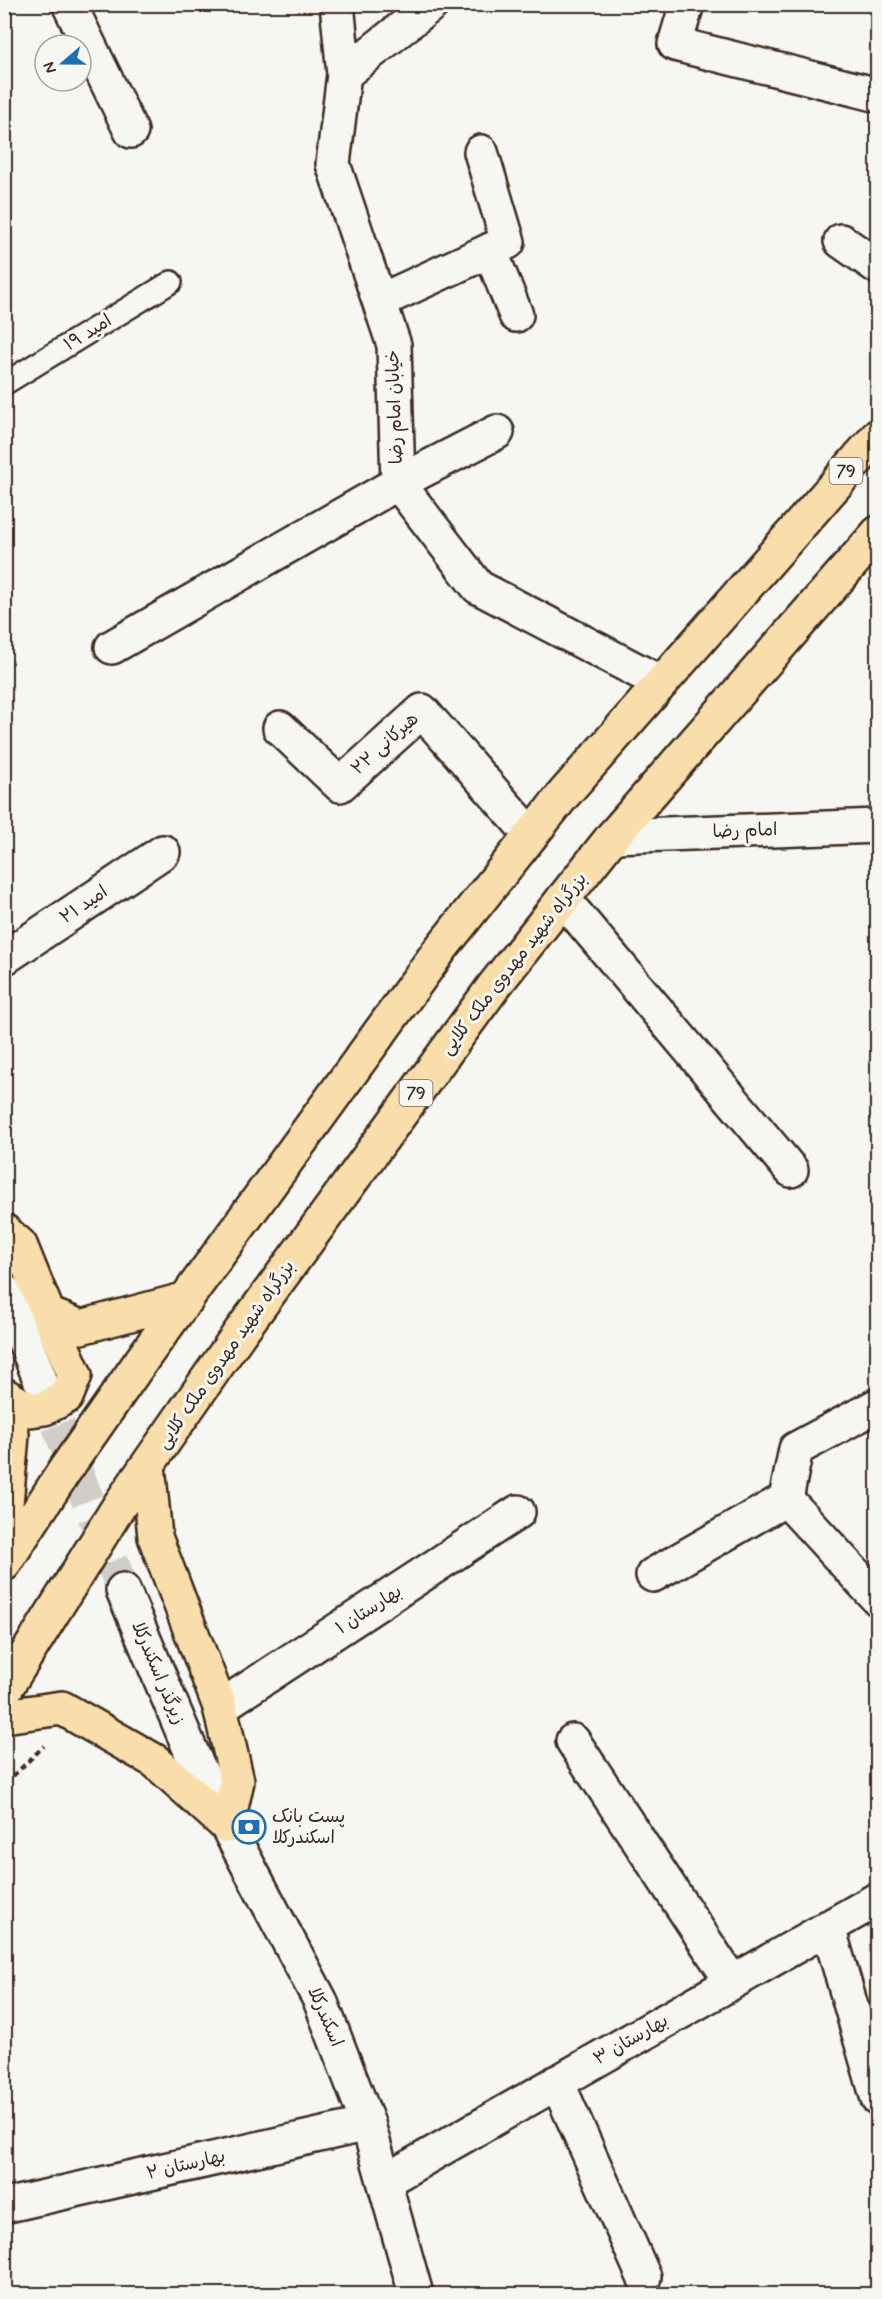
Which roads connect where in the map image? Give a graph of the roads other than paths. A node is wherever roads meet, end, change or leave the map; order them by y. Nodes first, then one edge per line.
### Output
1 (69, 4) edge
2 (337, 4) edge
3 (432, 4) edge
4 (687, 4) edge
5 (344, 74) junction
6 (878, 95) edge
7 (131, 131) dead end
8 (481, 152) dead end
9 (841, 241) dead end
10 (490, 250) junction
11 (878, 267) edge
12 (171, 282) dead end
13 (380, 301) junction
14 (516, 315) dead end
15 (4, 384) edge
16 (497, 432) dead end
17 (878, 436) edge
18 (398, 483) junction
19 (878, 533) edge
20 (112, 647) dead end
21 (661, 683) junction
22 (280, 728) dead end
23 (878, 826) edge
24 (531, 835) junction
25 (613, 836) junction
26 (163, 852) dead end
27 (563, 899) junction
28 (4, 958) edge
29 (791, 1170) dead end
30 (4, 1231) edge
31 (4, 1291) edge
32 (187, 1299) junction
33 (48, 1314) junction
34 (40, 1379) tunnel mouth
35 (4, 1395) edge
36 (4, 1400) edge
37 (878, 1405) edge
38 (148, 1465) junction
39 (786, 1499) junction
40 (519, 1512) dead end
41 (4, 1527) edge
42 (4, 1564) edge
43 (653, 1575) dead end
44 (123, 1590) tunnel mouth
45 (878, 1599) edge
46 (4, 1691) edge
47 (220, 1707) junction
48 (4, 1716) edge
49 (573, 1741) dead end
50 (193, 1756) joint
51 (226, 1826) junction
52 (878, 1899) edge
53 (828, 1927) junction
54 (732, 1982) junction
55 (557, 2082) junction
56 (878, 2099) edge
57 (368, 2124) junction
58 (385, 2181) junction
59 (4, 2206) edge
60 (644, 2277) dead end
61 (416, 2295) edge

1 - 7 street
2 - 5 street, خیابان امام رضا
3 - 5 street
4 - 6 street
5 - 13 street, خیابان امام رضا
8 - 10 street
9 - 11 street
10 - 13 street
10 - 14 street
12 - 15 lane, امید ۱۹
13 - 18 street, خیابان امام رضا
16 - 18 street
17 - 21 highway, 79
18 - 20 street
18 - 21 street, خیابان امام رضا
19 - 25 highway, بزرگراه شهید مهدوی ملک کلایی / 79
21 - 24 highway, 79
22 - 24 street, هیرکانی ۲۲
23 - 25 street, امام رضا
24 - 32 highway, 79
25 - 27 highway, بزرگراه شهید مهدوی ملک کلایی / 79
26 - 28 street, امید ۲۱
27 - 29 street
27 - 38 highway, بزرگراه شهید مهدوی ملک کلایی / 79
30 - 33 highway
31 - 34 street
32 - 33 highway
32 - 42 highway, 79
33 - 35 highway
36 - 41 highway
37 - 39 street
38 - 46 highway, بزرگراه شهید مهدوی ملک کلایی / 79
38 - 47 highway
39 - 43 street
39 - 45 street
40 - 47 street, بهارستان ۱
44 - 50 street, زیرگذر اسکندرکلا
47 - 51 highway
48 - 51 highway
49 - 54 street
50 - 51 street, اسکندرکلا
51 - 57 street, اسکندرکلا
52 - 53 street, بهارستان ۳
53 - 54 street, بهارستان ۳
53 - 56 street
54 - 55 street, بهارستان ۳
55 - 58 street, بهارستان ۳
55 - 60 street
57 - 58 street, اسکندرکلا
57 - 59 street, بهارستان ۲
58 - 61 street, اسکندرکلا

